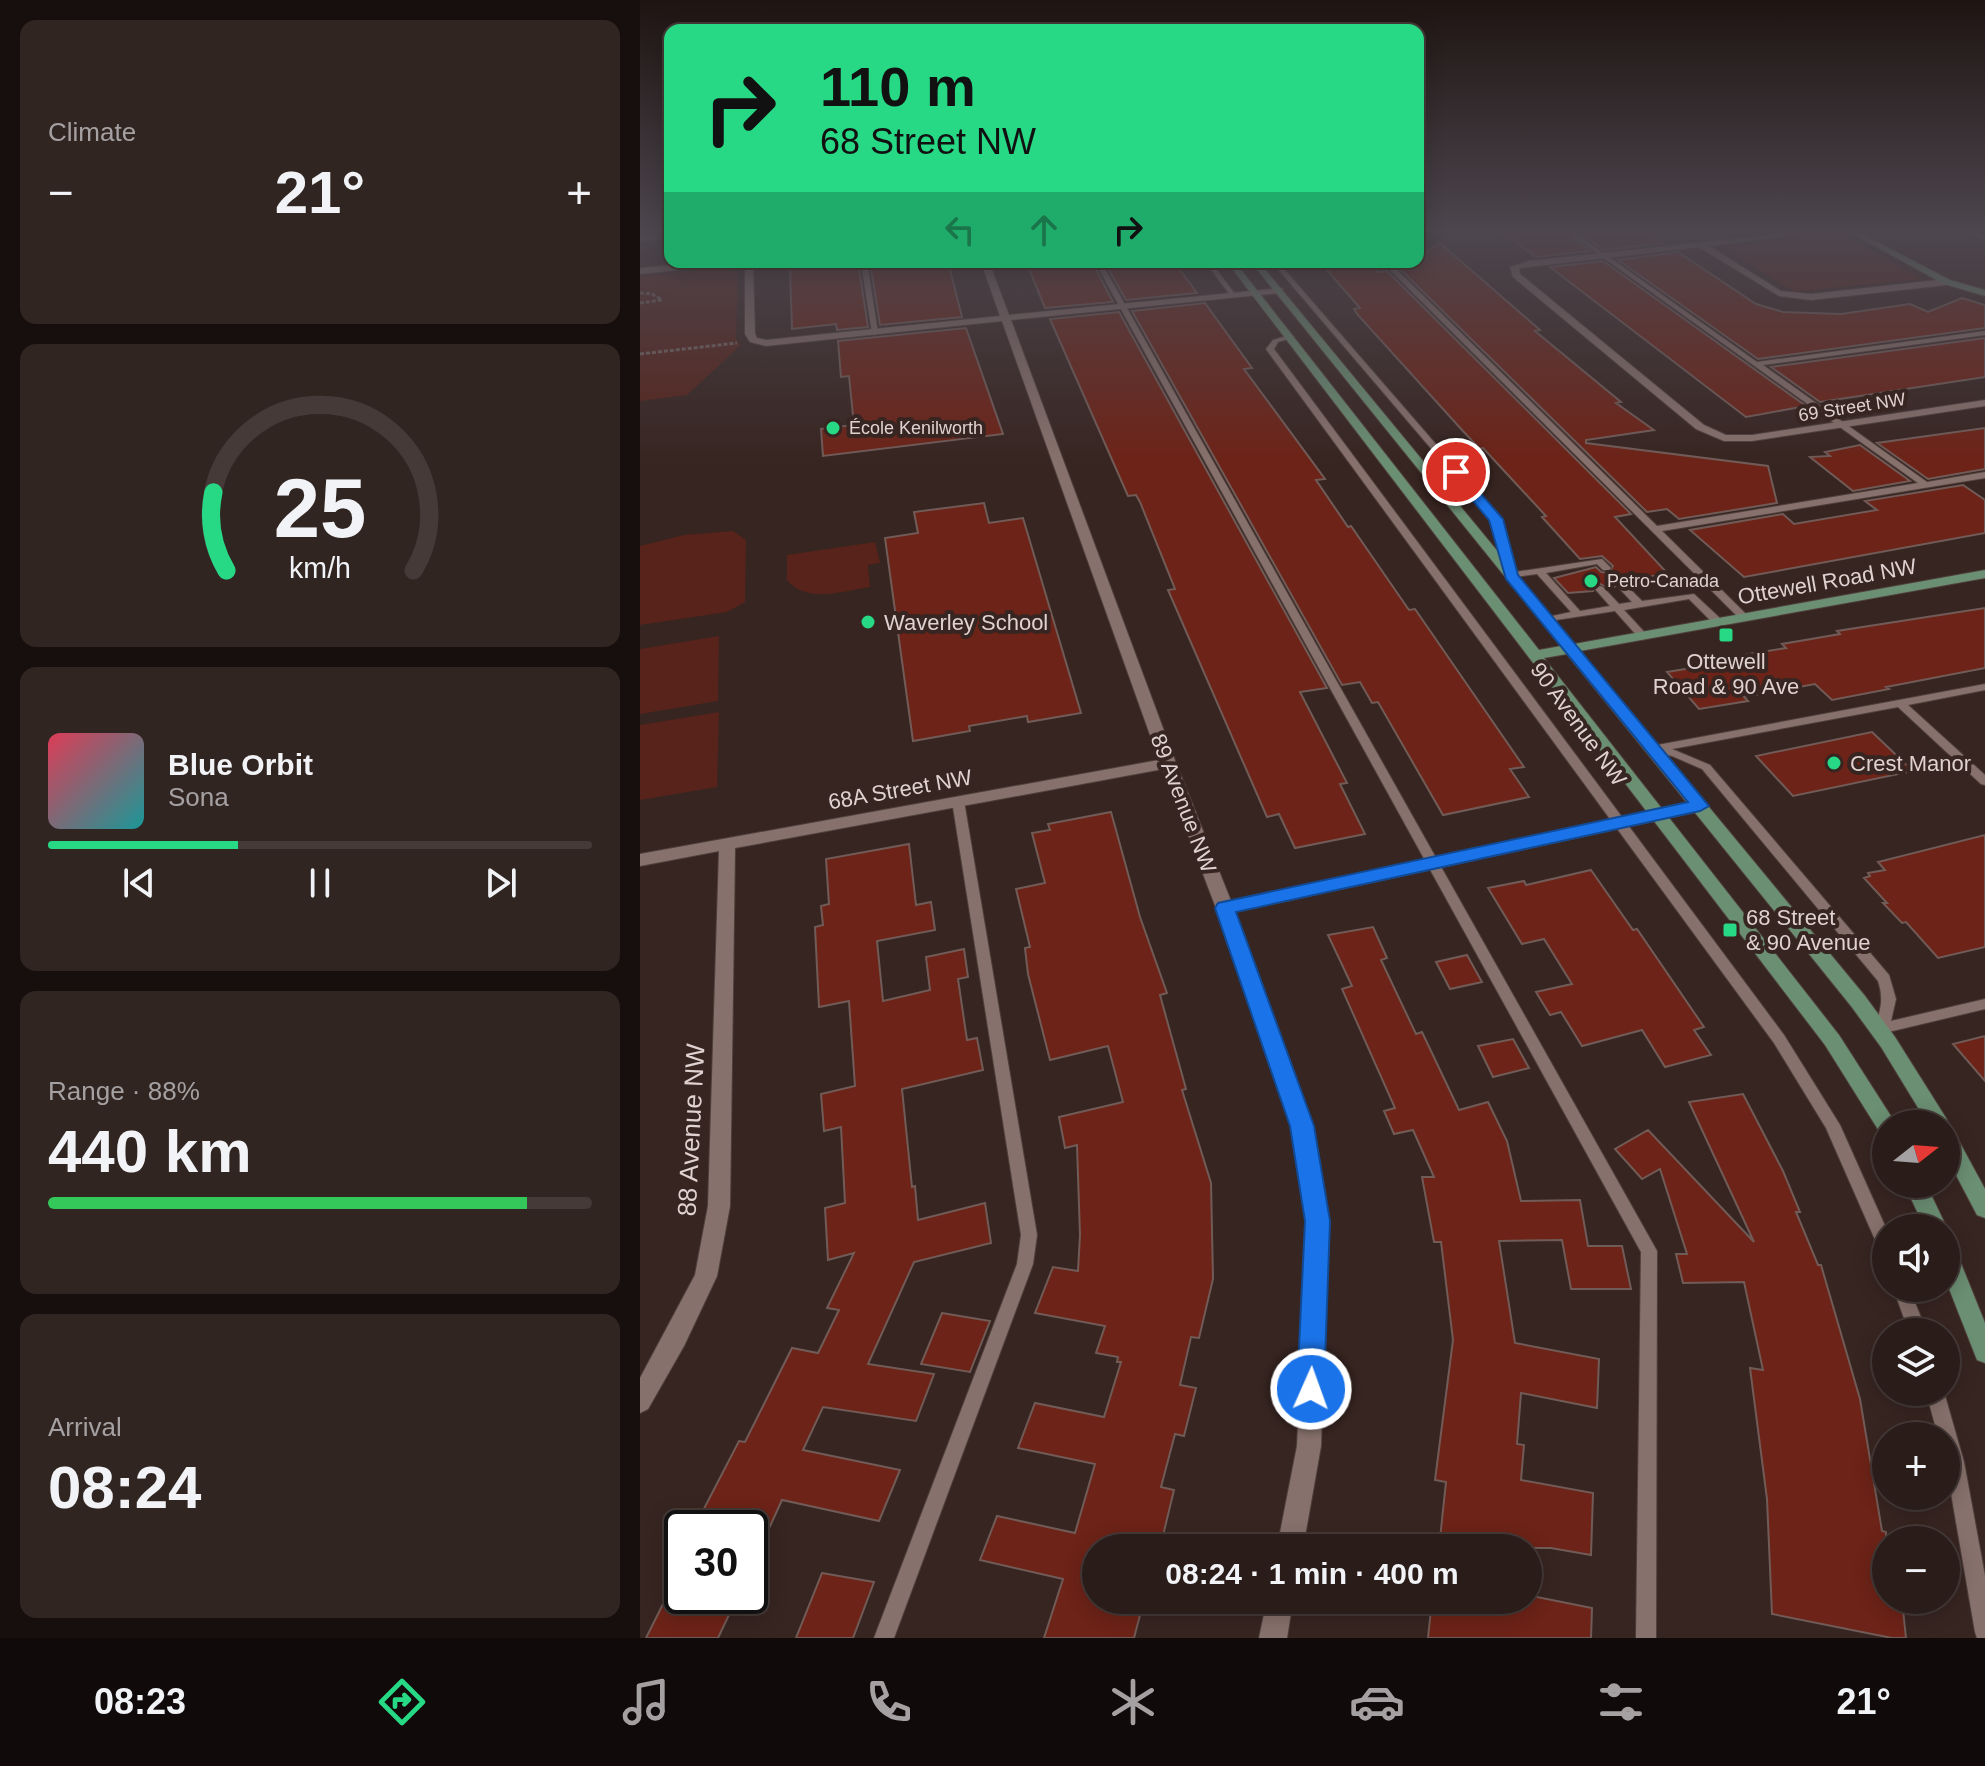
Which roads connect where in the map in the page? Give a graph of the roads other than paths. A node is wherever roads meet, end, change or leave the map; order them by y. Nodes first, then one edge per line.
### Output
1 (750, 309) edge
2 (871, 309) edge
3 (1002, 309) edge
4 (1100, 309) edge
5 (1123, 309) edge
6 (1269, 309) edge
7 (1295, 309) edge
8 (1316, 309) edge
9 (1433, 309) edge
10 (1558, 309) edge
11 (1680, 309) edge
12 (1006, 320) junction
13 (875, 333) junction
14 (1985, 333) edge
15 (1290, 337) junction
16 (1756, 364) junction
17 (1985, 403) edge
18 (1842, 425) junction
19 (1985, 475) edge
20 (1926, 485) junction
21 (1655, 529) junction
22 (1606, 568) dead end
23 (1539, 571) junction
24 (1985, 574) edge
25 (1511, 576) junction
26 (1622, 586) dead end
27 (1600, 589) dead end
28 (1639, 604) junction
29 (1616, 607) junction
30 (1578, 614) junction
31 (1745, 618) junction
32 (1547, 620) junction
33 (1719, 623) junction
34 (1643, 636) junction
35 (1571, 649) junction
36 (1536, 655) junction
37 (1985, 687) edge
38 (1899, 702) junction
39 (1652, 749) junction
40 (1168, 763) junction
41 (1985, 781) edge
42 (958, 801) junction
43 (1700, 806) junction
44 (1656, 815) junction
45 (1619, 823) junction
46 (727, 844) junction
47 (640, 860) edge
48 (1433, 863) junction
49 (1225, 908) junction
50 (1985, 1004) edge
51 (1880, 1029) junction
52 (1876, 1110) edge
53 (1930, 1110) edge
54 (1960, 1162) edge
55 (1985, 1209) edge
56 (1872, 1215) edge
57 (1960, 1289) edge
58 (1985, 1352) edge
59 (640, 1401) edge
60 (1939, 1406) edge
61 (1293, 1534) edge
62 (1277, 1614) edge
63 (1985, 1632) edge
64 (884, 1638) edge
65 (1273, 1638) edge
66 (1646, 1638) edge

1 - 13 street
2 - 13 lane
3 - 12 street, 89 Avenue NW
4 - 12 street
5 - 48 lane
6 - 15 main road, 90 Avenue NW
7 - 25 main road, 90 Avenue NW
8 - 25 lane, 90 Avenue NW
9 - 21 lane
10 - 18 street, 69 Street NW
11 - 16 lane
12 - 13 street
12 - 40 street, 89 Avenue NW
14 - 16 lane
15 - 36 main road, 90 Avenue NW
15 - 45 lane, 90 Avenue NW
16 - 18 lane
17 - 18 street, 69 Street NW
18 - 20 lane
19 - 20 lane
20 - 21 lane
21 - 31 lane
22 - 23 lane
23 - 25 lane
23 - 30 lane
24 - 31 main road, Ottewell Road NW
25 - 32 main road, 90 Avenue NW
26 - 28 lane
27 - 29 lane
28 - 29 lane
28 - 33 lane
29 - 30 lane
29 - 34 lane
30 - 32 lane
31 - 33 main road, Ottewell Road NW
32 - 35 main road, 90 Avenue NW
33 - 34 main road, Ottewell Road NW
34 - 35 main road, Ottewell Road NW
35 - 36 main road, Ottewell Road NW
35 - 39 main road, 90 Avenue NW
36 - 44 main road, 90 Avenue NW
37 - 38 lane
38 - 39 lane
38 - 41 lane
39 - 43 main road, 90 Avenue NW
39 - 51 lane, 90 Avenue NW
40 - 42 street, 68A Street NW
40 - 49 street, 89 Avenue NW
42 - 46 street, 68A Street NW
42 - 64 lane
43 - 44 street
43 - 51 main road, 90 Avenue NW
44 - 45 street
44 - 52 main road, 90 Avenue NW
45 - 48 street
45 - 56 lane, 90 Avenue NW
46 - 47 street, 68A Street NW
46 - 59 street, 88 Avenue NW
48 - 49 street
48 - 66 lane
49 - 61 street, 89 Avenue NW
50 - 51 lane
51 - 53 main road, 90 Avenue NW
54 - 55 main road
57 - 58 main road
60 - 63 lane
62 - 65 street

